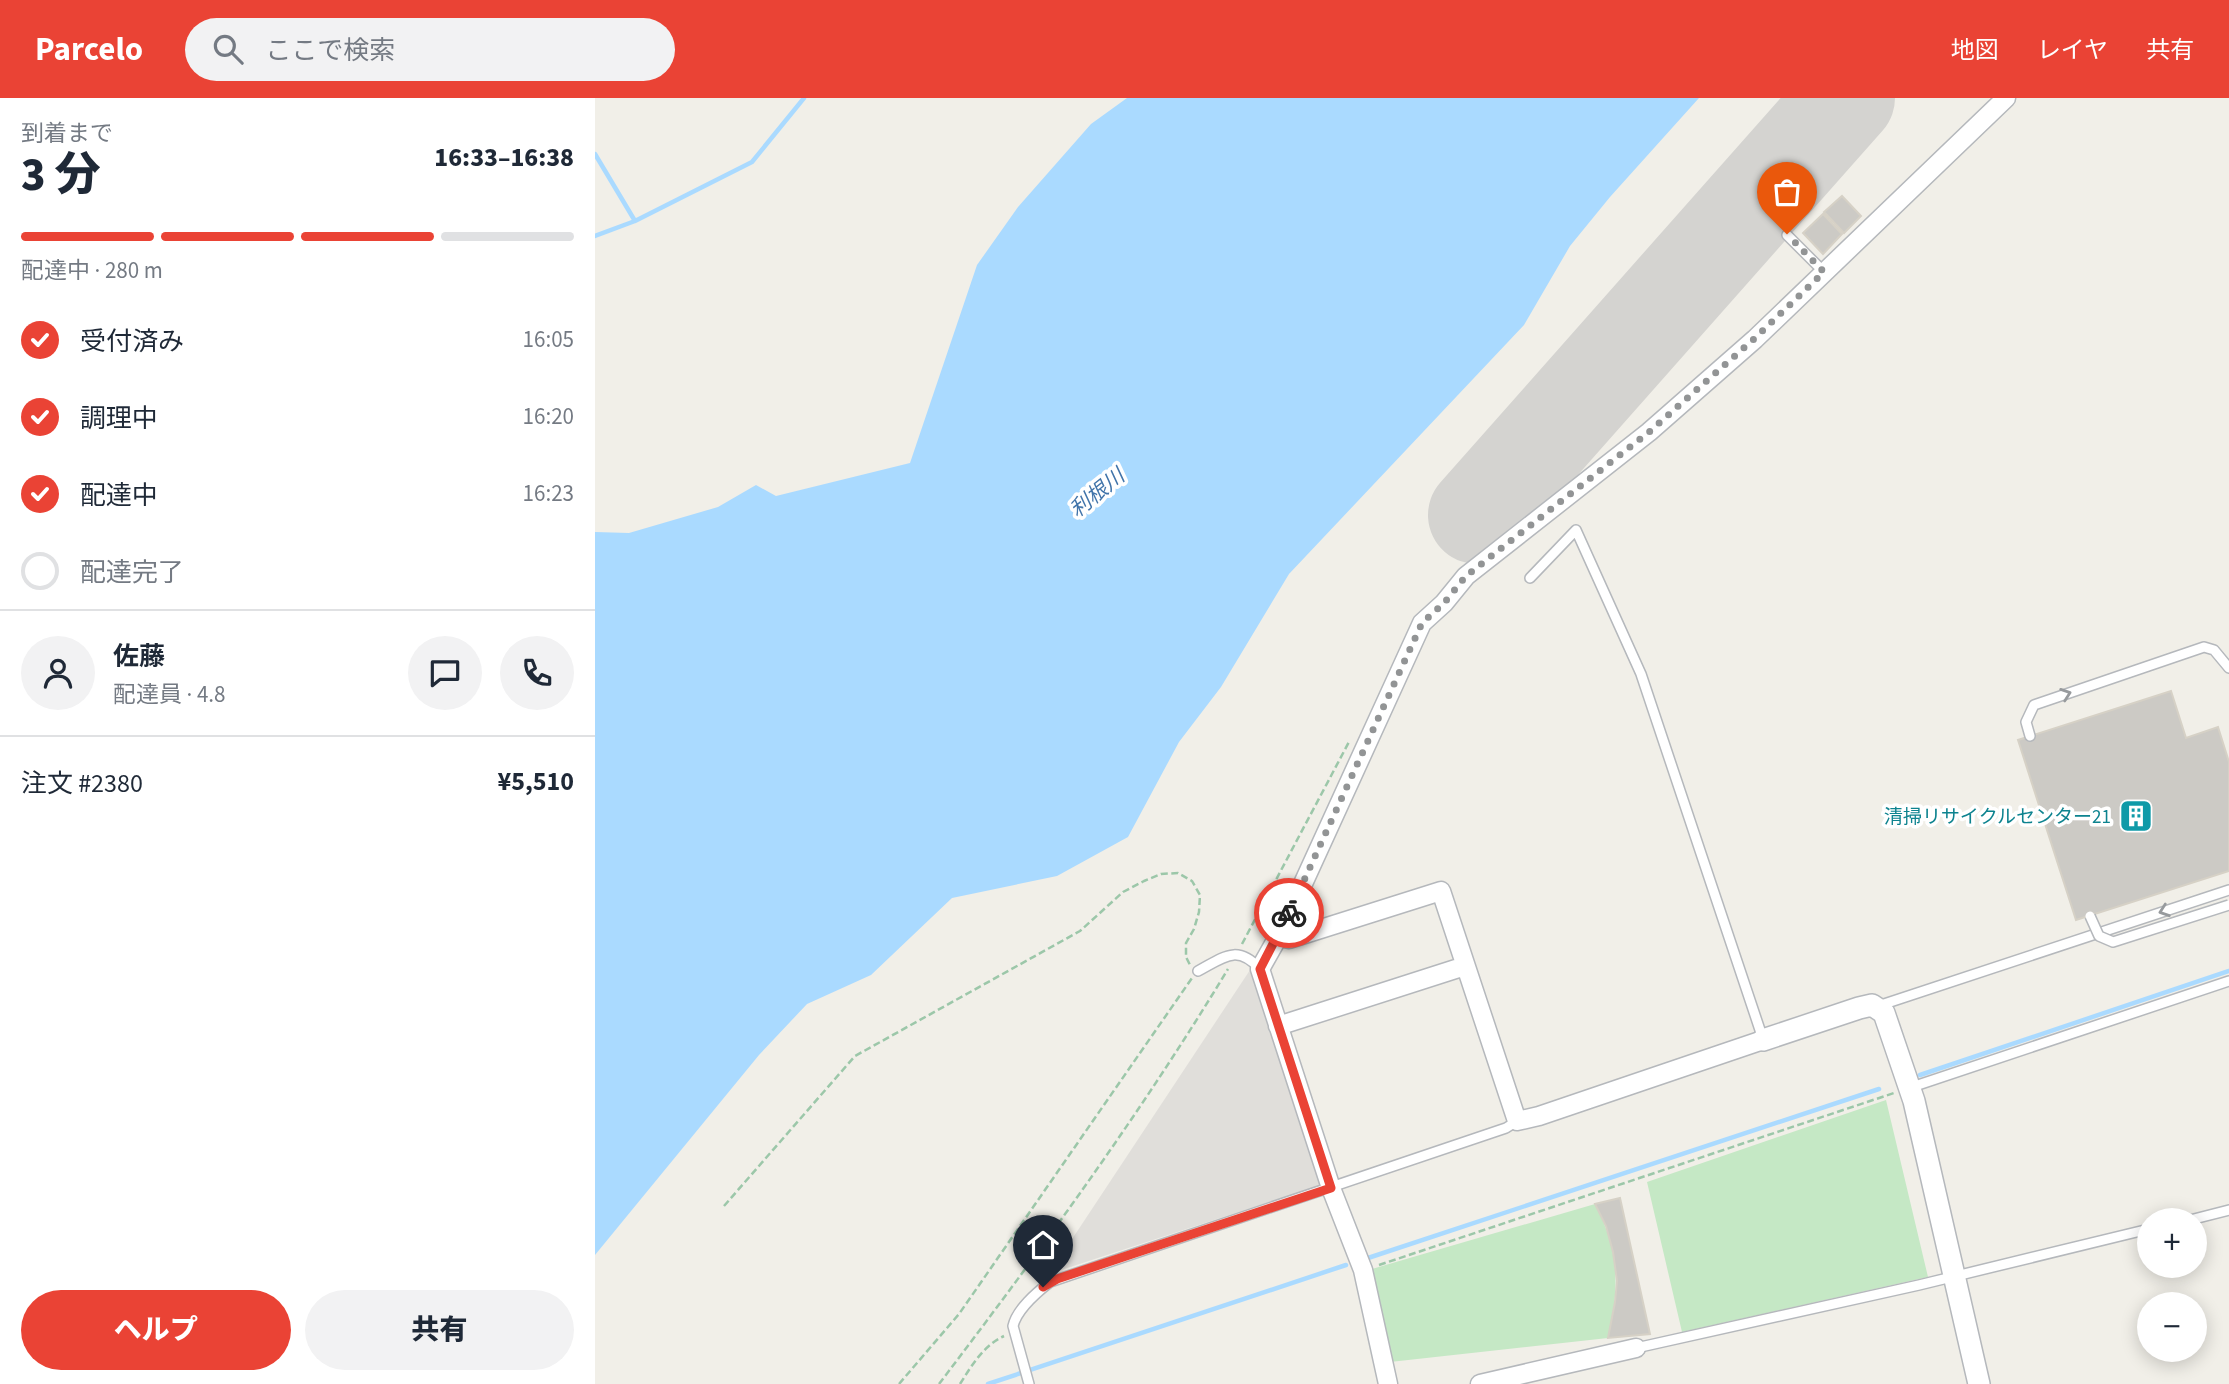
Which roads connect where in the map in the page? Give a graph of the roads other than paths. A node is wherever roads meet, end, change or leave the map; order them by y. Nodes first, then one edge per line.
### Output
1 (2006, 98) edge
2 (1787, 234) dead end
3 (1824, 272) junction
4 (1530, 578) dead end
5 (2229, 668) edge
6 (2029, 736) dead end
7 (2229, 890) edge
8 (2229, 905) edge
9 (2090, 916) dead end
10 (1278, 937) junction
11 (1465, 966) junction
12 (1260, 969) junction
13 (1198, 971) road end
14 (2229, 981) edge
15 (1876, 1007) junction
16 (1278, 1026) junction
17 (1763, 1040) junction
18 (1905, 1089) junction
19 (1517, 1121) junction
20 (1331, 1188) junction
21 (2229, 1210) edge
22 (2207, 1216) edge
23 (2137, 1233) edge
24 (1950, 1278) junction
25 (1636, 1348) joint
26 (1027, 1376) edge
27 (1388, 1384) edge
28 (1481, 1384) edge
29 (1968, 1384) edge
30 (1979, 1384) edge

1 - 3 street
2 - 3 lane
3 - 10 street
4 - 17 lane
6 -> 5 lane
7 -> 15 lane
8 - 9 lane, bridge
10 - 11 street
10 - 12 street
11 - 16 street
11 - 19 street
12 - 13 lane
12 - 16 street
14 - 18 lane
15 - 17 street
15 - 18 street
16 - 20 street
17 - 19 street
18 - 24 street
19 - 20 lane
20 - 26 lane
20 - 27 street
21 - 22 lane
23 - 24 lane
24 - 25 lane
24 - 29 street
24 - 30 street
25 - 28 street

